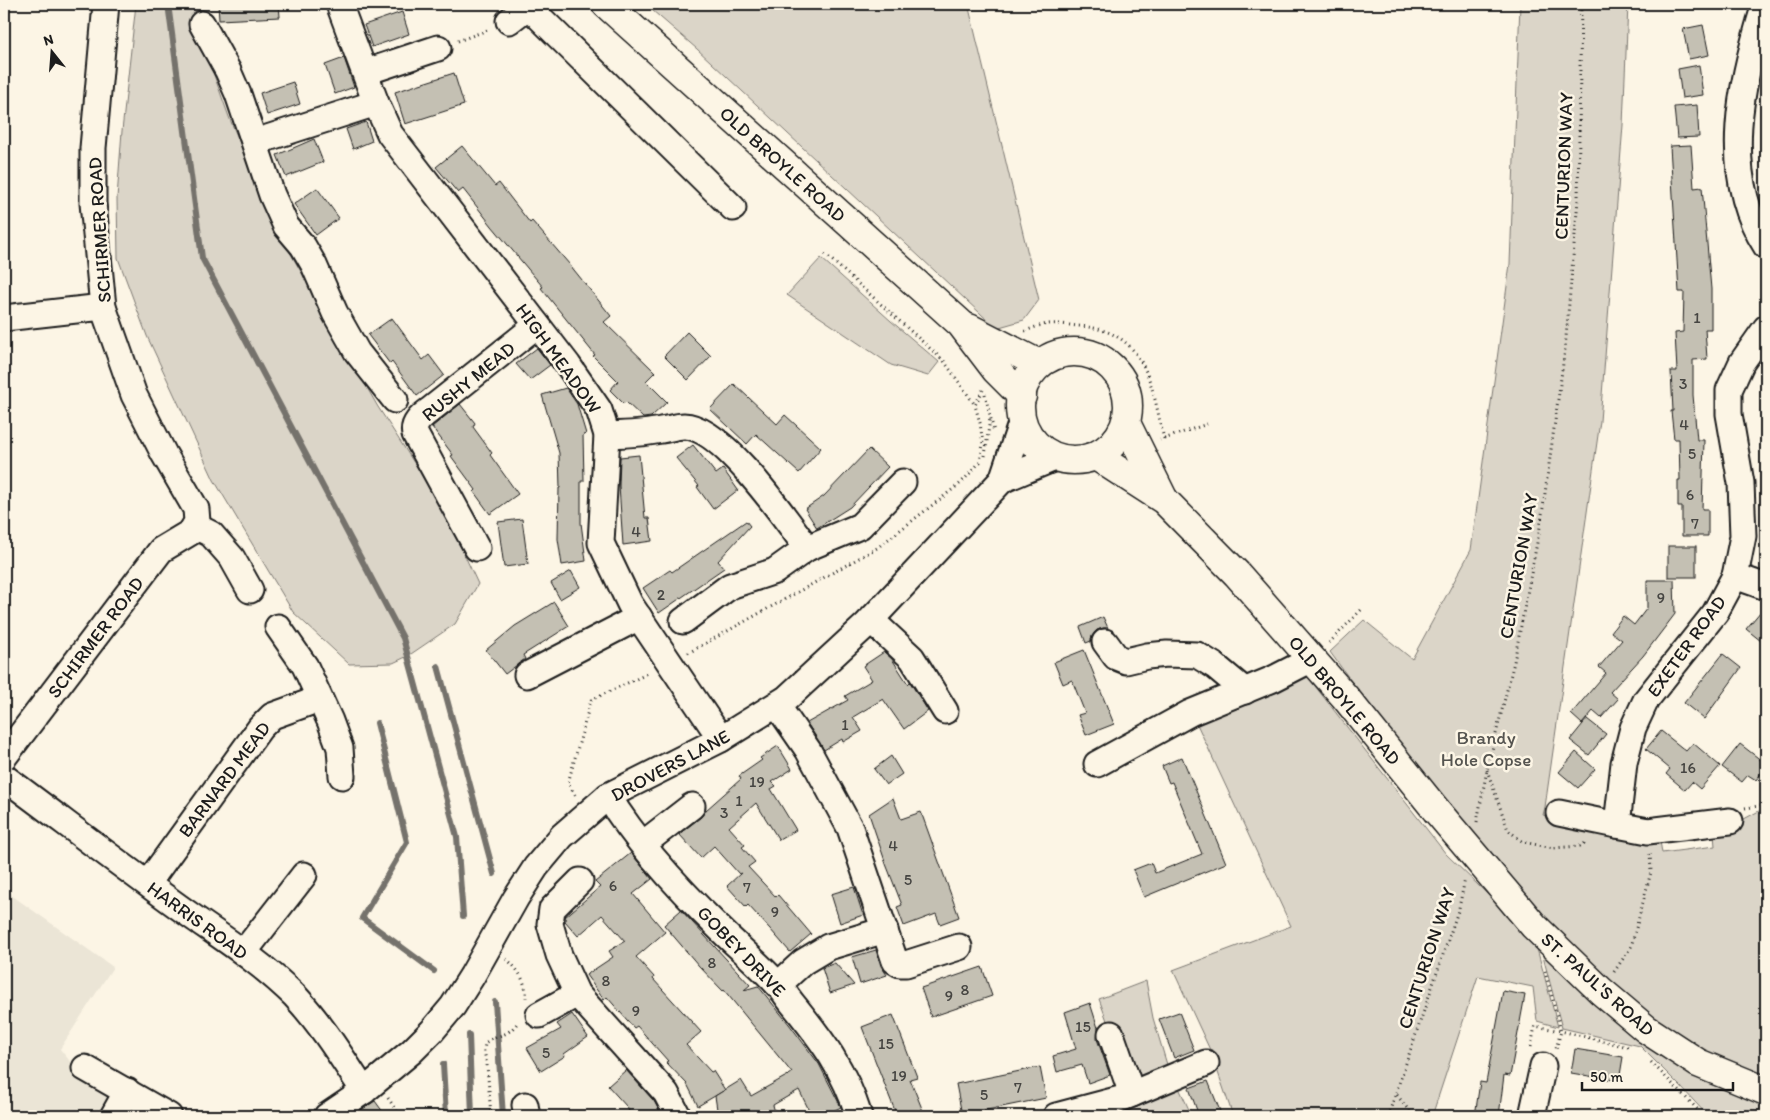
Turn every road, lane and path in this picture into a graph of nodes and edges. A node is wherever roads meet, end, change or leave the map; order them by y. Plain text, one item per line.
1 (106, 4) edge
2 (339, 4) edge
3 (606, 4) edge
4 (1581, 4) edge
5 (530, 5) edge
6 (1763, 19) edge
7 (509, 21) joint
8 (202, 24) dead end
9 (438, 48) joint
10 (366, 72) junction
11 (376, 103) junction
12 (255, 142) junction
13 (733, 208) dead end
14 (1766, 246) edge
15 (825, 254) dead end
16 (103, 307) junction
17 (4, 318) edge
18 (961, 324) junction
19 (537, 325) junction
20 (1766, 328) edge
21 (1018, 334) dead end
22 (1039, 364) junction
23 (984, 389) dead end
24 (395, 400) dead end
25 (975, 405) dead end
26 (1022, 408) junction
27 (1126, 423) junction
28 (1207, 424) dead end
29 (608, 435) junction
30 (1164, 439) junction
31 (998, 440) dead end
32 (1156, 442) dead end
33 (1096, 456) junction
34 (1057, 457) junction
35 (1002, 480) junction
36 (903, 482) dead end
37 (1164, 500) junction
38 (195, 526) junction
39 (477, 548) dead end
40 (807, 548) junction
41 (1735, 576) junction
42 (1766, 587) edge
43 (250, 590) dead end
44 (1363, 608) dead end
45 (639, 617) junction
46 (872, 620) junction
47 (683, 621) dead end
48 (278, 627) dead end
49 (1105, 642) dead end
50 (1312, 659) junction
51 (670, 663) junction
52 (527, 675) dead end
53 (1245, 691) junction
54 (319, 699) junction
55 (777, 704) junction
56 (945, 711) dead end
57 (721, 739) junction
58 (4, 757) edge
59 (1097, 764) dead end
60 (1487, 770) junction
61 (342, 776) dead end
62 (4, 777) edge
63 (608, 796) junction
64 (576, 797) dead end
65 (692, 806) dead end
66 (1559, 813) dead end
67 (1730, 821) dead end
68 (1611, 824) junction
69 (1476, 825) dead end
70 (1648, 831) junction
71 (643, 844) junction
72 (1466, 871) dead end
73 (304, 875) dead end
74 (580, 881) dead end
75 (148, 883) junction
76 (1518, 907) joint
77 (885, 930) junction
78 (958, 947) dead end
79 (489, 948) junction
80 (244, 952) junction
81 (1544, 964) dead end
82 (778, 985) junction
83 (1601, 991) junction
84 (577, 994) junction
85 (528, 1012) junction
86 (1111, 1034) dead end
87 (1638, 1049) dead end
88 (1645, 1056) dead end
89 (1206, 1063) dead end
90 (85, 1068) dead end
91 (1547, 1075) dead end
92 (127, 1091) junction
93 (364, 1091) junction
94 (1766, 1091) edge
95 (1396, 1094) junction
96 (1125, 1103) edge
97 (113, 1116) edge
98 (169, 1116) edge
99 (327, 1116) edge
100 (490, 1116) edge
101 (678, 1116) edge
102 (859, 1116) edge
103 (1056, 1116) edge
104 (1388, 1116) edge
105 (1413, 1116) edge
106 (1532, 1116) edge
107 (1704, 1116) edge

1 - 16 street, SCHIRMER ROAD
2 - 10 street, HIGH MEADOW
3 - 18 main road, OLD BROYLE ROAD
4 - 60 path, CENTURION WAY
5 - 7 street
5 - 13 street
6 - 14 street
7 - 9 path
8 - 12 street
9 - 10 street
10 - 11 street, HIGH MEADOW
11 - 12 street
11 - 19 street, HIGH MEADOW
12 - 24 street
15 - 25 path
16 - 17 street
16 - 38 street, SCHIRMER ROAD
18 - 22 main road, OLD BROYLE ROAD
18 - 26 main road, OLD BROYLE ROAD
19 - 29 street, HIGH MEADOW
19 - 39 street, RUSHY MEAD
20 - 41 street, EXETER ROAD
21 - 30 path
22 - 26 main road
22 - 27 main road
23 - 31 path
26 - 34 main road
26 - 35 street, DROVERS LANE
27 - 33 main road
27 - 37 main road, OLD BROYLE ROAD
28 - 30 path
29 - 40 street
29 - 45 street, HIGH MEADOW
30 - 32 path
33 - 34 main road
33 - 37 main road, OLD BROYLE ROAD
34 - 35 street, DROVERS LANE
35 - 46 street, DROVERS LANE
36 - 40 street
37 - 50 main road, OLD BROYLE ROAD
38 - 43 street
38 - 58 street, SCHIRMER ROAD
40 - 47 street
41 - 42 street
41 - 68 street, EXETER ROAD
44 - 50 path
45 - 51 street, HIGH MEADOW
45 - 52 street
46 - 55 street, DROVERS LANE
46 - 56 street
48 - 54 street
49 - 53 street
50 - 53 street
50 - 76 main road, OLD BROYLE ROAD, bridge
51 - 57 street, HIGH MEADOW
51 - 64 path
53 - 59 street
54 - 61 street
54 - 75 street, BARNARD MEAD
55 - 57 street, DROVERS LANE
55 - 77 street
57 - 63 street, DROVERS LANE
60 - 68 path
60 - 69 path, CENTURION WAY
62 - 75 street, HARRIS ROAD
63 - 71 street, GOBEY DRIVE
63 - 79 street, DROVERS LANE
65 - 71 street
66 - 68 street
67 - 70 street
68 - 70 street
70 - 83 path
71 - 82 street, GOBEY DRIVE
72 - 95 path, CENTURION WAY
73 - 80 street
74 - 84 street
75 - 80 street, HARRIS ROAD
76 - 83 main road, ST. PAUL'S ROAD
77 - 78 street
77 - 82 street
79 - 85 path
79 - 93 street, DROVERS LANE
80 - 93 street, HARRIS ROAD
81 - 87 path
82 - 102 street, GOBEY DRIVE
83 - 94 main road, ST. PAUL'S ROAD
84 - 85 street
84 - 101 street
85 - 100 path
86 - 96 street
88 - 107 path
89 - 96 street
90 - 92 street
91 - 106 street
92 - 97 street
92 - 98 street
93 - 99 street, DROVERS LANE
95 - 104 path, CENTURION WAY
95 - 105 path
96 - 103 street

